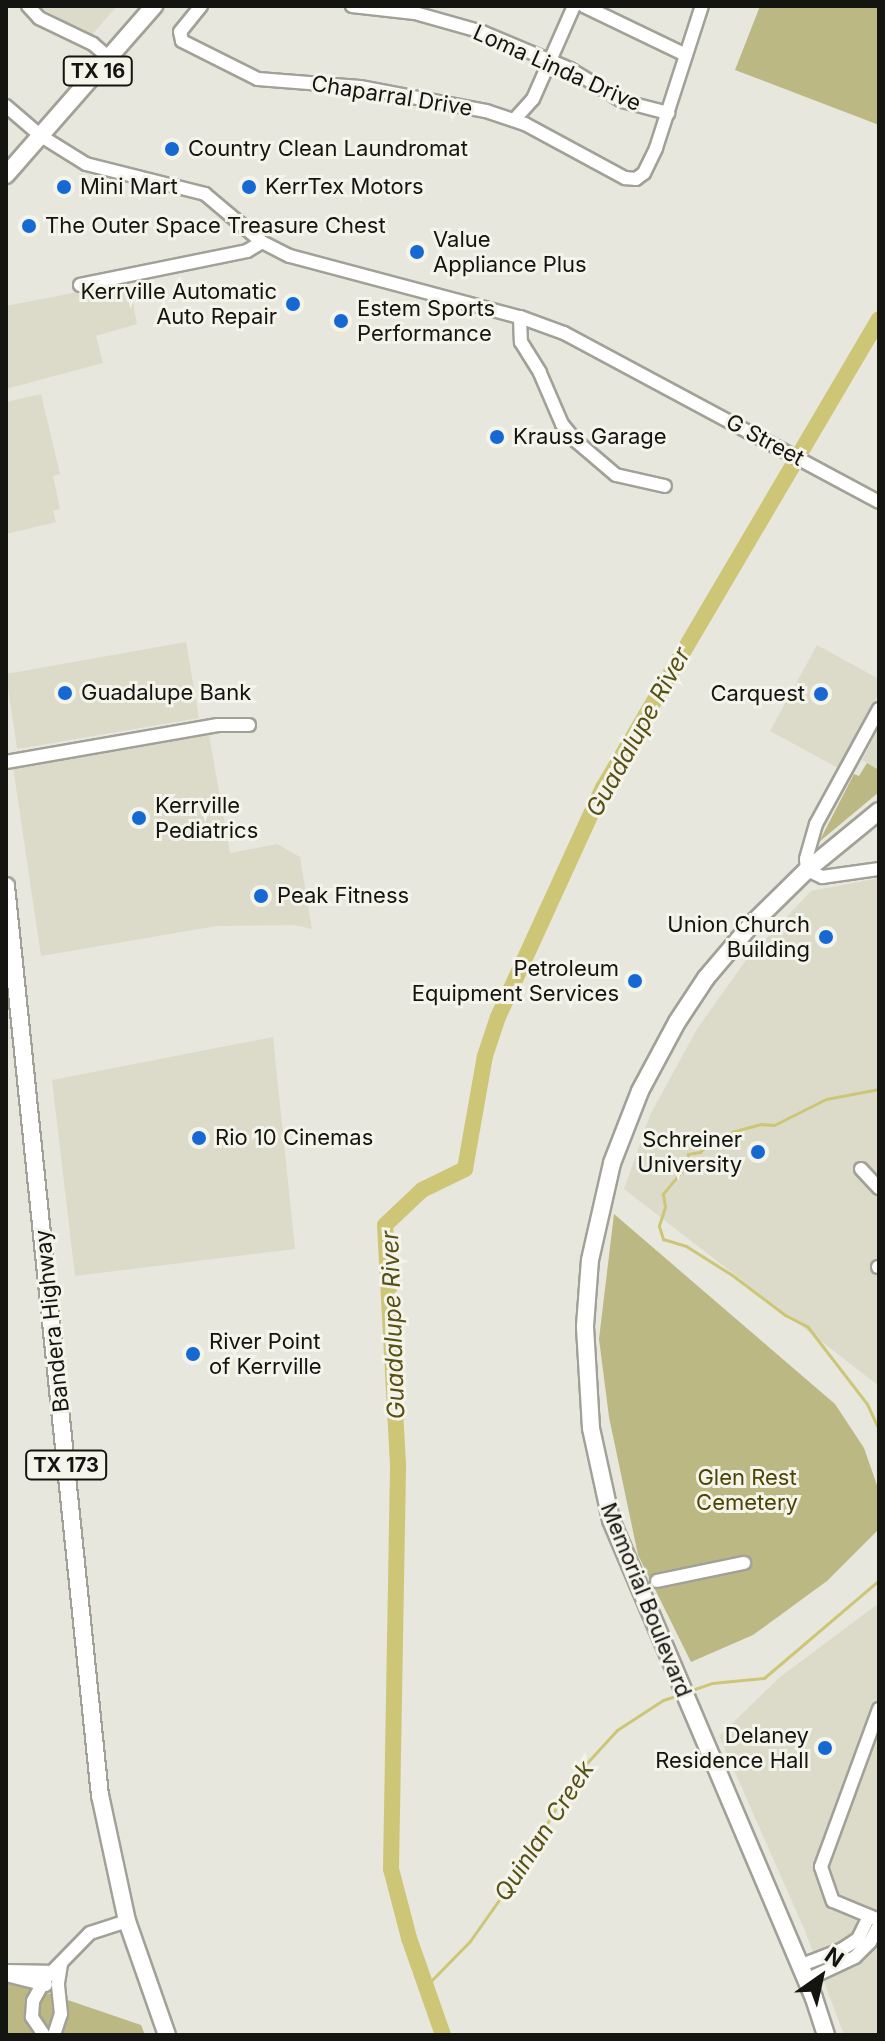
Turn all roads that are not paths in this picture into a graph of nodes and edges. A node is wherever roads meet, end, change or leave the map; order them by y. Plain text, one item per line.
1 (28, 6) edge
2 (154, 6) edge
3 (201, 6) edge
4 (352, 6) edge
5 (574, 6) edge
6 (584, 6) edge
7 (702, 6) edge
8 (606, 10) edge
9 (686, 55) junction
10 (109, 58) junction
11 (550, 60) junction
12 (6, 106) edge
13 (668, 113) junction
14 (514, 120) junction
15 (41, 136) junction
16 (6, 175) edge
17 (262, 242) junction
18 (80, 285) dead end
19 (520, 317) junction
20 (665, 486) dead end
21 (879, 502) edge
22 (879, 709) edge
23 (249, 725) dead end
24 (6, 762) edge
25 (879, 811) edge
26 (879, 869) edge
27 (807, 870) junction
28 (6, 886) edge
29 (861, 1169) dead end
30 (879, 1188) edge
31 (744, 1563) dead end
32 (657, 1581) dead end
33 (879, 1709) edge
34 (876, 1920) edge
35 (127, 1921) junction
36 (6, 1973) edge
37 (58, 1973) junction
38 (802, 1973) junction
39 (41, 1985) junction
40 (44, 2035) edge
41 (54, 2035) edge
42 (167, 2035) edge
43 (826, 2035) edge

1 - 10 street
2 - 10 main road, TX 16
3 - 14 street, Chaparral Drive
4 - 11 street, Loma Linda Drive
5 - 11 street
6 - 8 street
7 - 9 street
8 - 9 street
9 - 13 street
10 - 15 main road, TX 16
11 - 13 street, Loma Linda Drive
11 - 14 street
12 - 15 street, G Street
13 - 14 street, Chaparral Drive
15 - 16 main road, TX 16
15 - 17 street, G Street
17 - 18 street
17 - 19 street, G Street
19 - 20 street
19 - 21 street, G Street
22 - 27 street
23 - 24 street
25 - 27 main road, Memorial Boulevard
26 - 27 street
27 - 38 main road, Memorial Boulevard
28 - 35 main road, Bandera Highway / TX 173
29 - 30 street
31 - 32 street
33 - 34 street
34 - 38 street
35 - 37 street
35 - 42 main road, Bandera Highway / TX 173
36 - 37 street
36 - 39 street
37 - 39 street
37 - 41 street
38 - 43 main road, Memorial Boulevard
39 - 40 street

